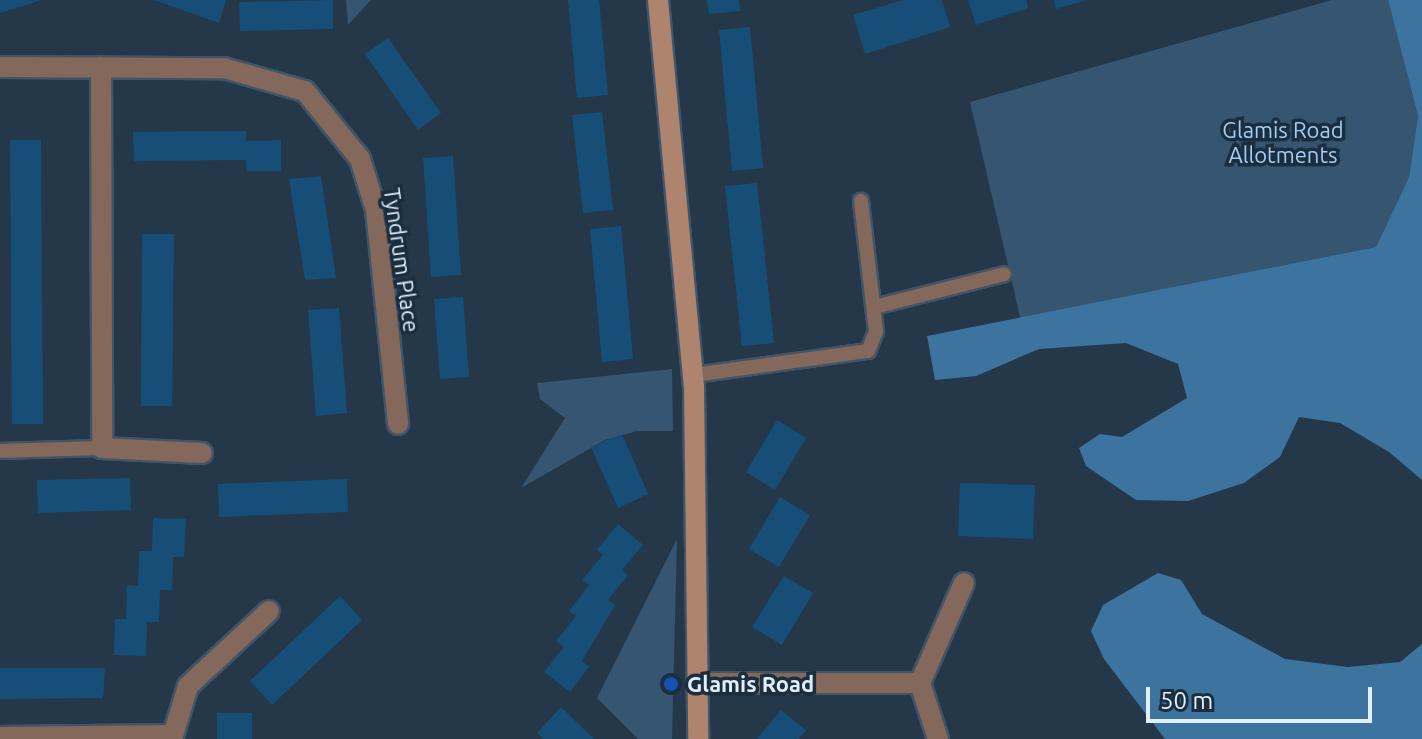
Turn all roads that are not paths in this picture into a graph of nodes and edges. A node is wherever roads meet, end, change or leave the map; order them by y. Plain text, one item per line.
1 (658, 0) edge
2 (0, 67) edge
3 (101, 67) junction
4 (861, 201) dead end
5 (1004, 274) dead end
6 (874, 307) junction
7 (694, 375) junction
8 (398, 424) dead end
9 (102, 448) junction
10 (0, 451) edge
11 (202, 453) dead end
12 (964, 583) dead end
13 (269, 611) dead end
14 (700, 683) junction
15 (920, 683) junction
16 (0, 737) edge
17 (172, 737) edge
18 (698, 739) edge
19 (938, 739) edge

1 - 7 street
2 - 3 street, Tyndrum Place
3 - 8 street, Tyndrum Place
3 - 9 street
4 - 6 lane
5 - 6 lane
6 - 7 lane
7 - 14 street
9 - 10 lane
9 - 11 street
12 - 15 street
13 - 17 street
14 - 15 street
14 - 18 street
15 - 19 street
16 - 17 street

